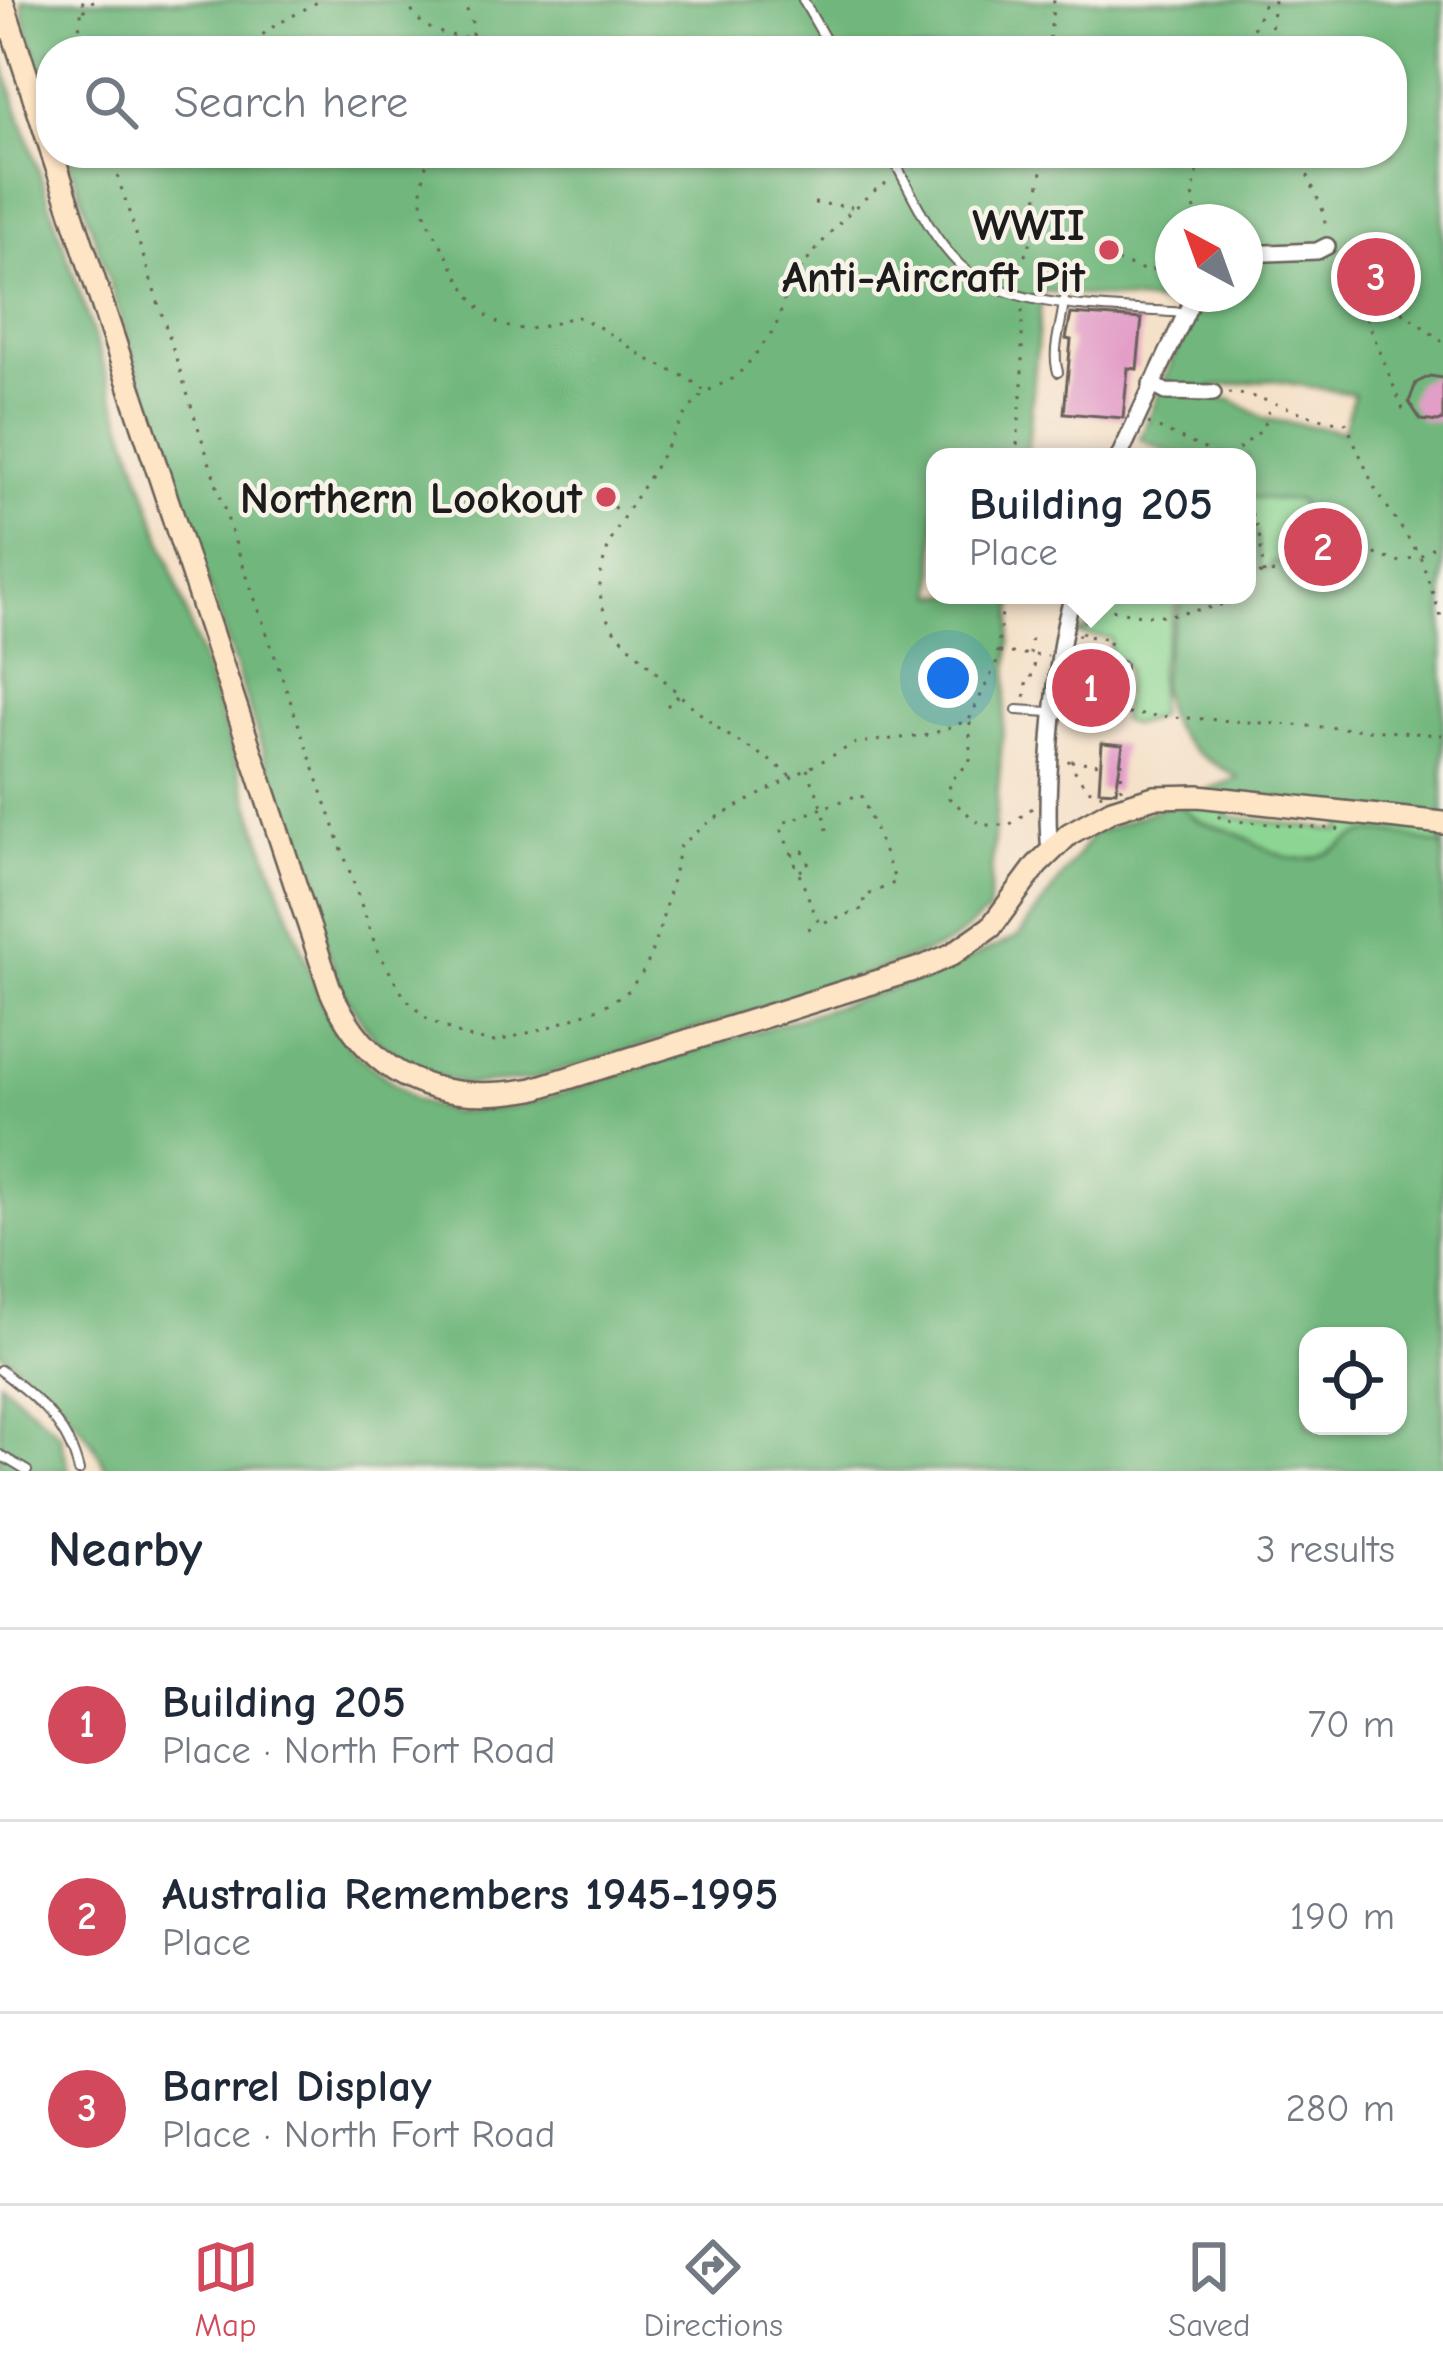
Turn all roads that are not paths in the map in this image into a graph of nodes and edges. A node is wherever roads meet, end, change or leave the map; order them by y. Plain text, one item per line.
1 (2, 0) edge
2 (803, 0) edge
3 (823, 36) edge
4 (36, 103) edge
5 (58, 168) edge
6 (898, 168) edge
7 (1327, 246) road end
8 (1263, 253) edge
9 (1347, 265) road end
10 (1381, 296) road end
11 (1064, 302) junction
12 (1184, 314) joint
13 (1058, 372) dead end
14 (1151, 384) junction
15 (1213, 393) road end
16 (1123, 448) edge
17 (1073, 604) edge
18 (1061, 658) junction
19 (1021, 710) road end
20 (1056, 714) junction
21 (1443, 823) edge
22 (1050, 849) junction
23 (0, 1370) edge
24 (0, 1455) edge
25 (27, 1471) edge
26 (79, 1471) edge

1 - 4 street
2 - 3 lane
5 - 22 street
6 - 11 lane
7 - 8 street
9 - 10 lane
11 - 12 lane
11 - 13 lane
12 - 14 street
14 - 15 street
14 - 16 street
17 - 18 street
18 - 20 street
18 - 20 lane
19 - 20 lane
20 - 22 street
21 - 22 street
23 - 26 lane
24 - 25 lane

